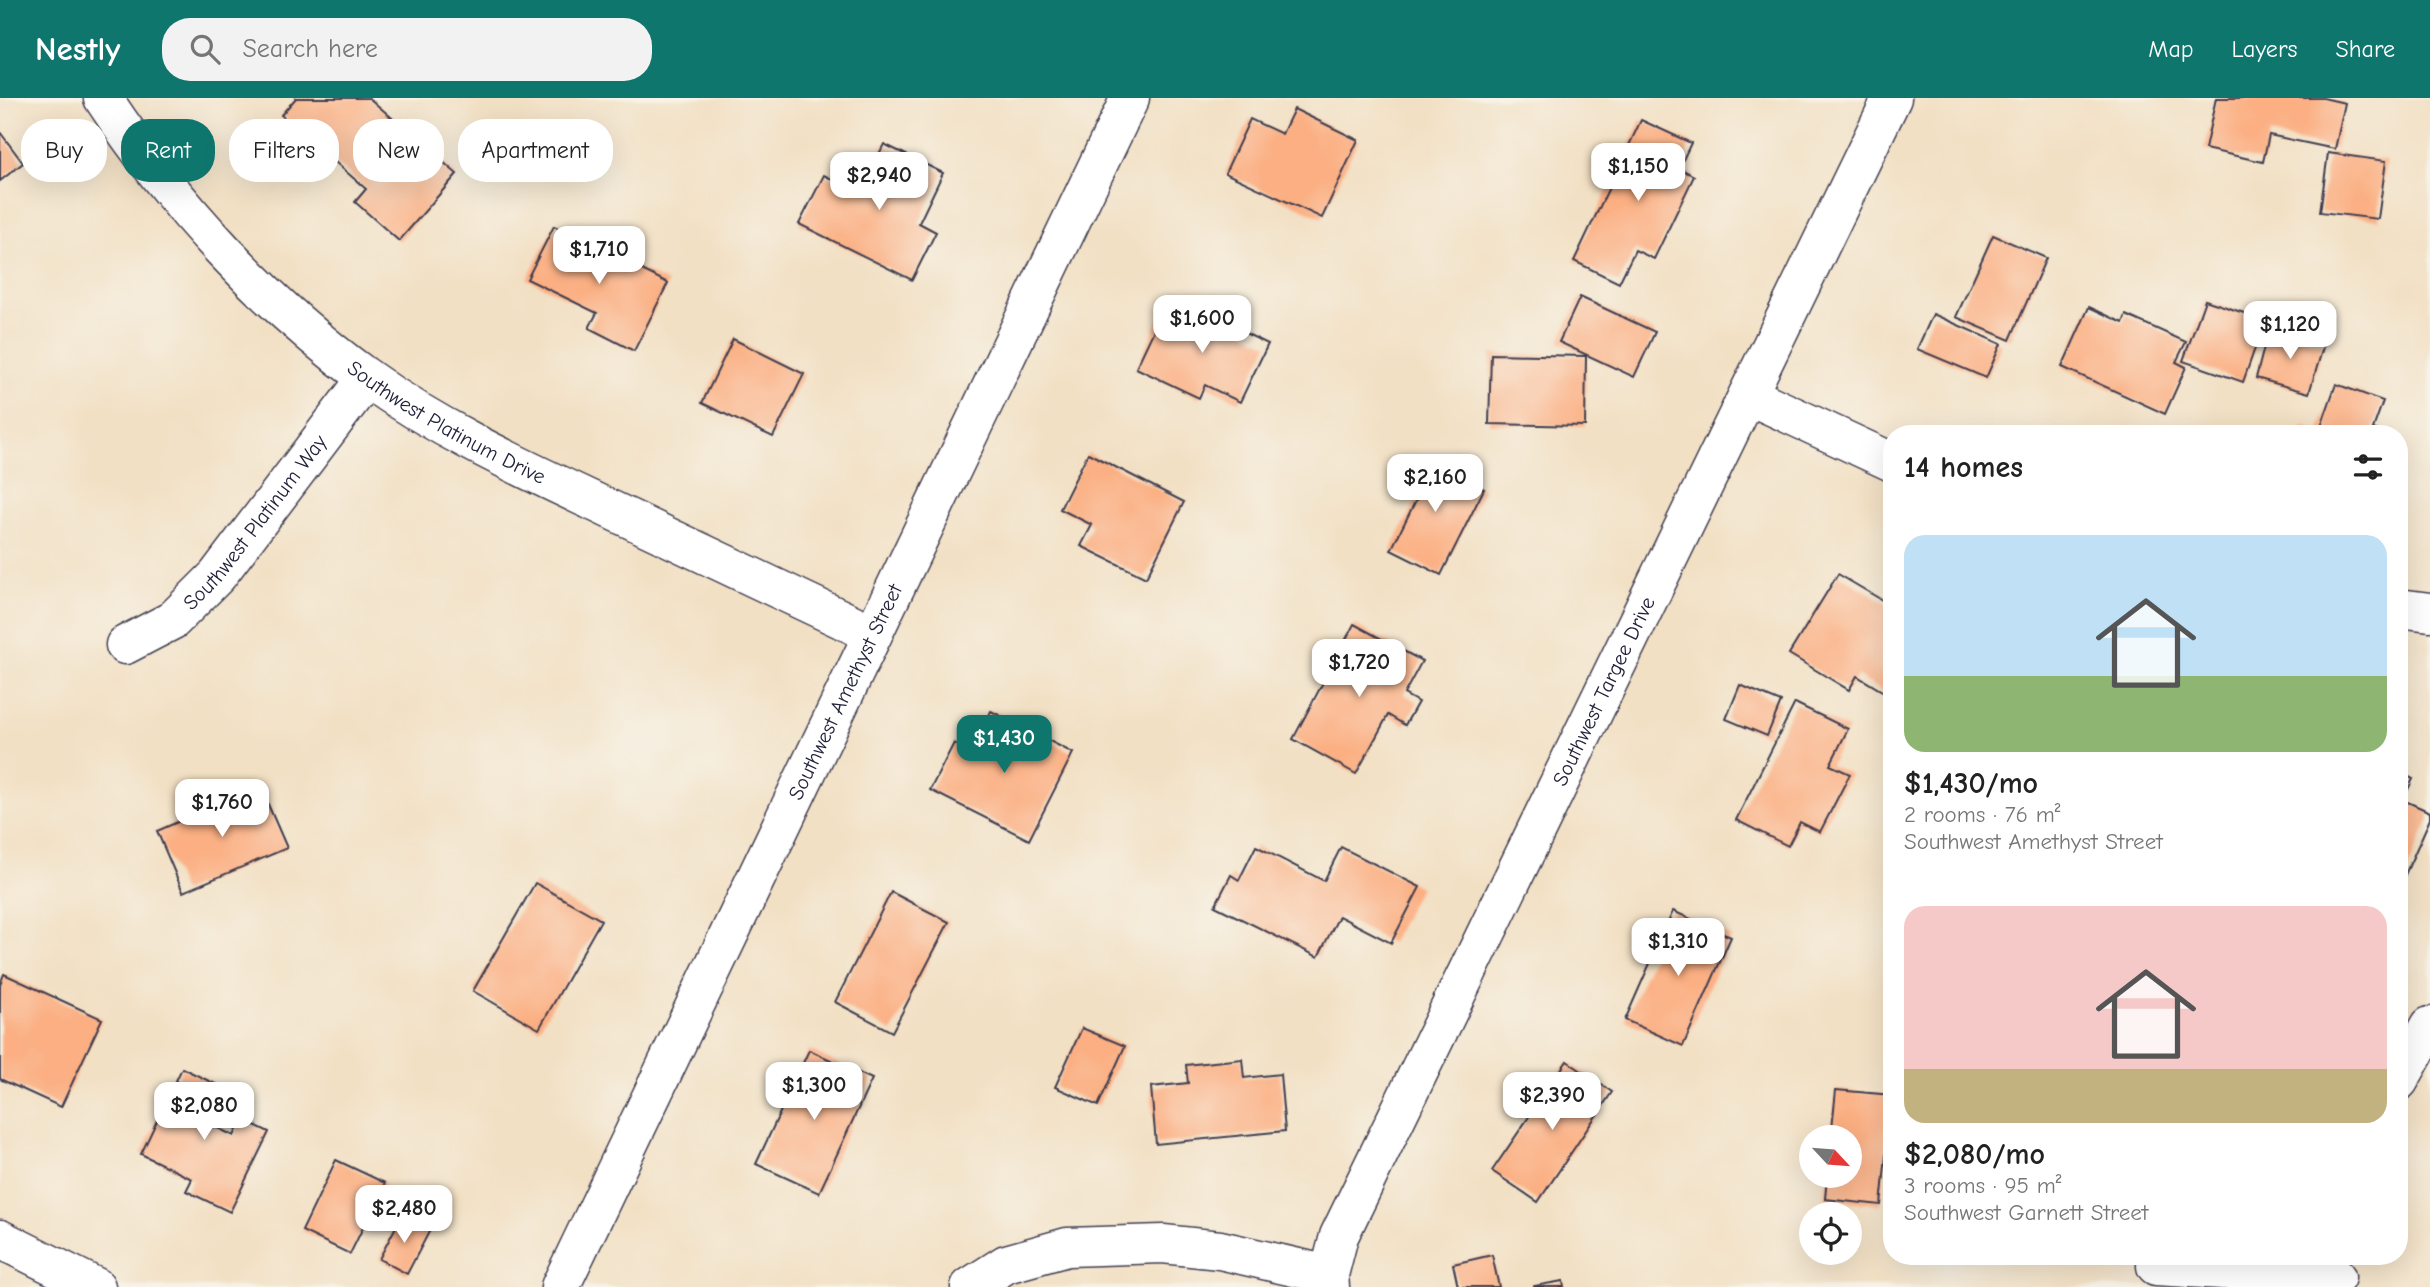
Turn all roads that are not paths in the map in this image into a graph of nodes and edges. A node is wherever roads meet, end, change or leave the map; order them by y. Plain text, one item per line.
1 (103, 98) edge
2 (1130, 98) edge
3 (1892, 98) edge
4 (367, 378) junction
5 (1748, 395) junction
6 (1883, 458) edge
7 (2408, 609) edge
8 (2430, 612) edge
9 (873, 634) junction
10 (125, 645) dead end
11 (2430, 1026) edge
12 (2408, 1065) edge
13 (0, 1239) edge
14 (2156, 1266) dead end
15 (2338, 1273) edge
16 (1329, 1281) edge
17 (96, 1287) edge
18 (560, 1287) edge
19 (970, 1287) edge

1 - 4 street, Southwest Platinum Drive
2 - 9 street, Southwest Amethyst Street
3 - 5 street, Southwest Targee Drive
4 - 9 street, Southwest Platinum Drive
4 - 10 street, Southwest Platinum Way
5 - 6 street
5 - 16 street, Southwest Targee Drive
7 - 8 street
9 - 18 street, Southwest Amethyst Street
11 - 12 street
13 - 17 street
14 - 15 street
16 - 19 street

